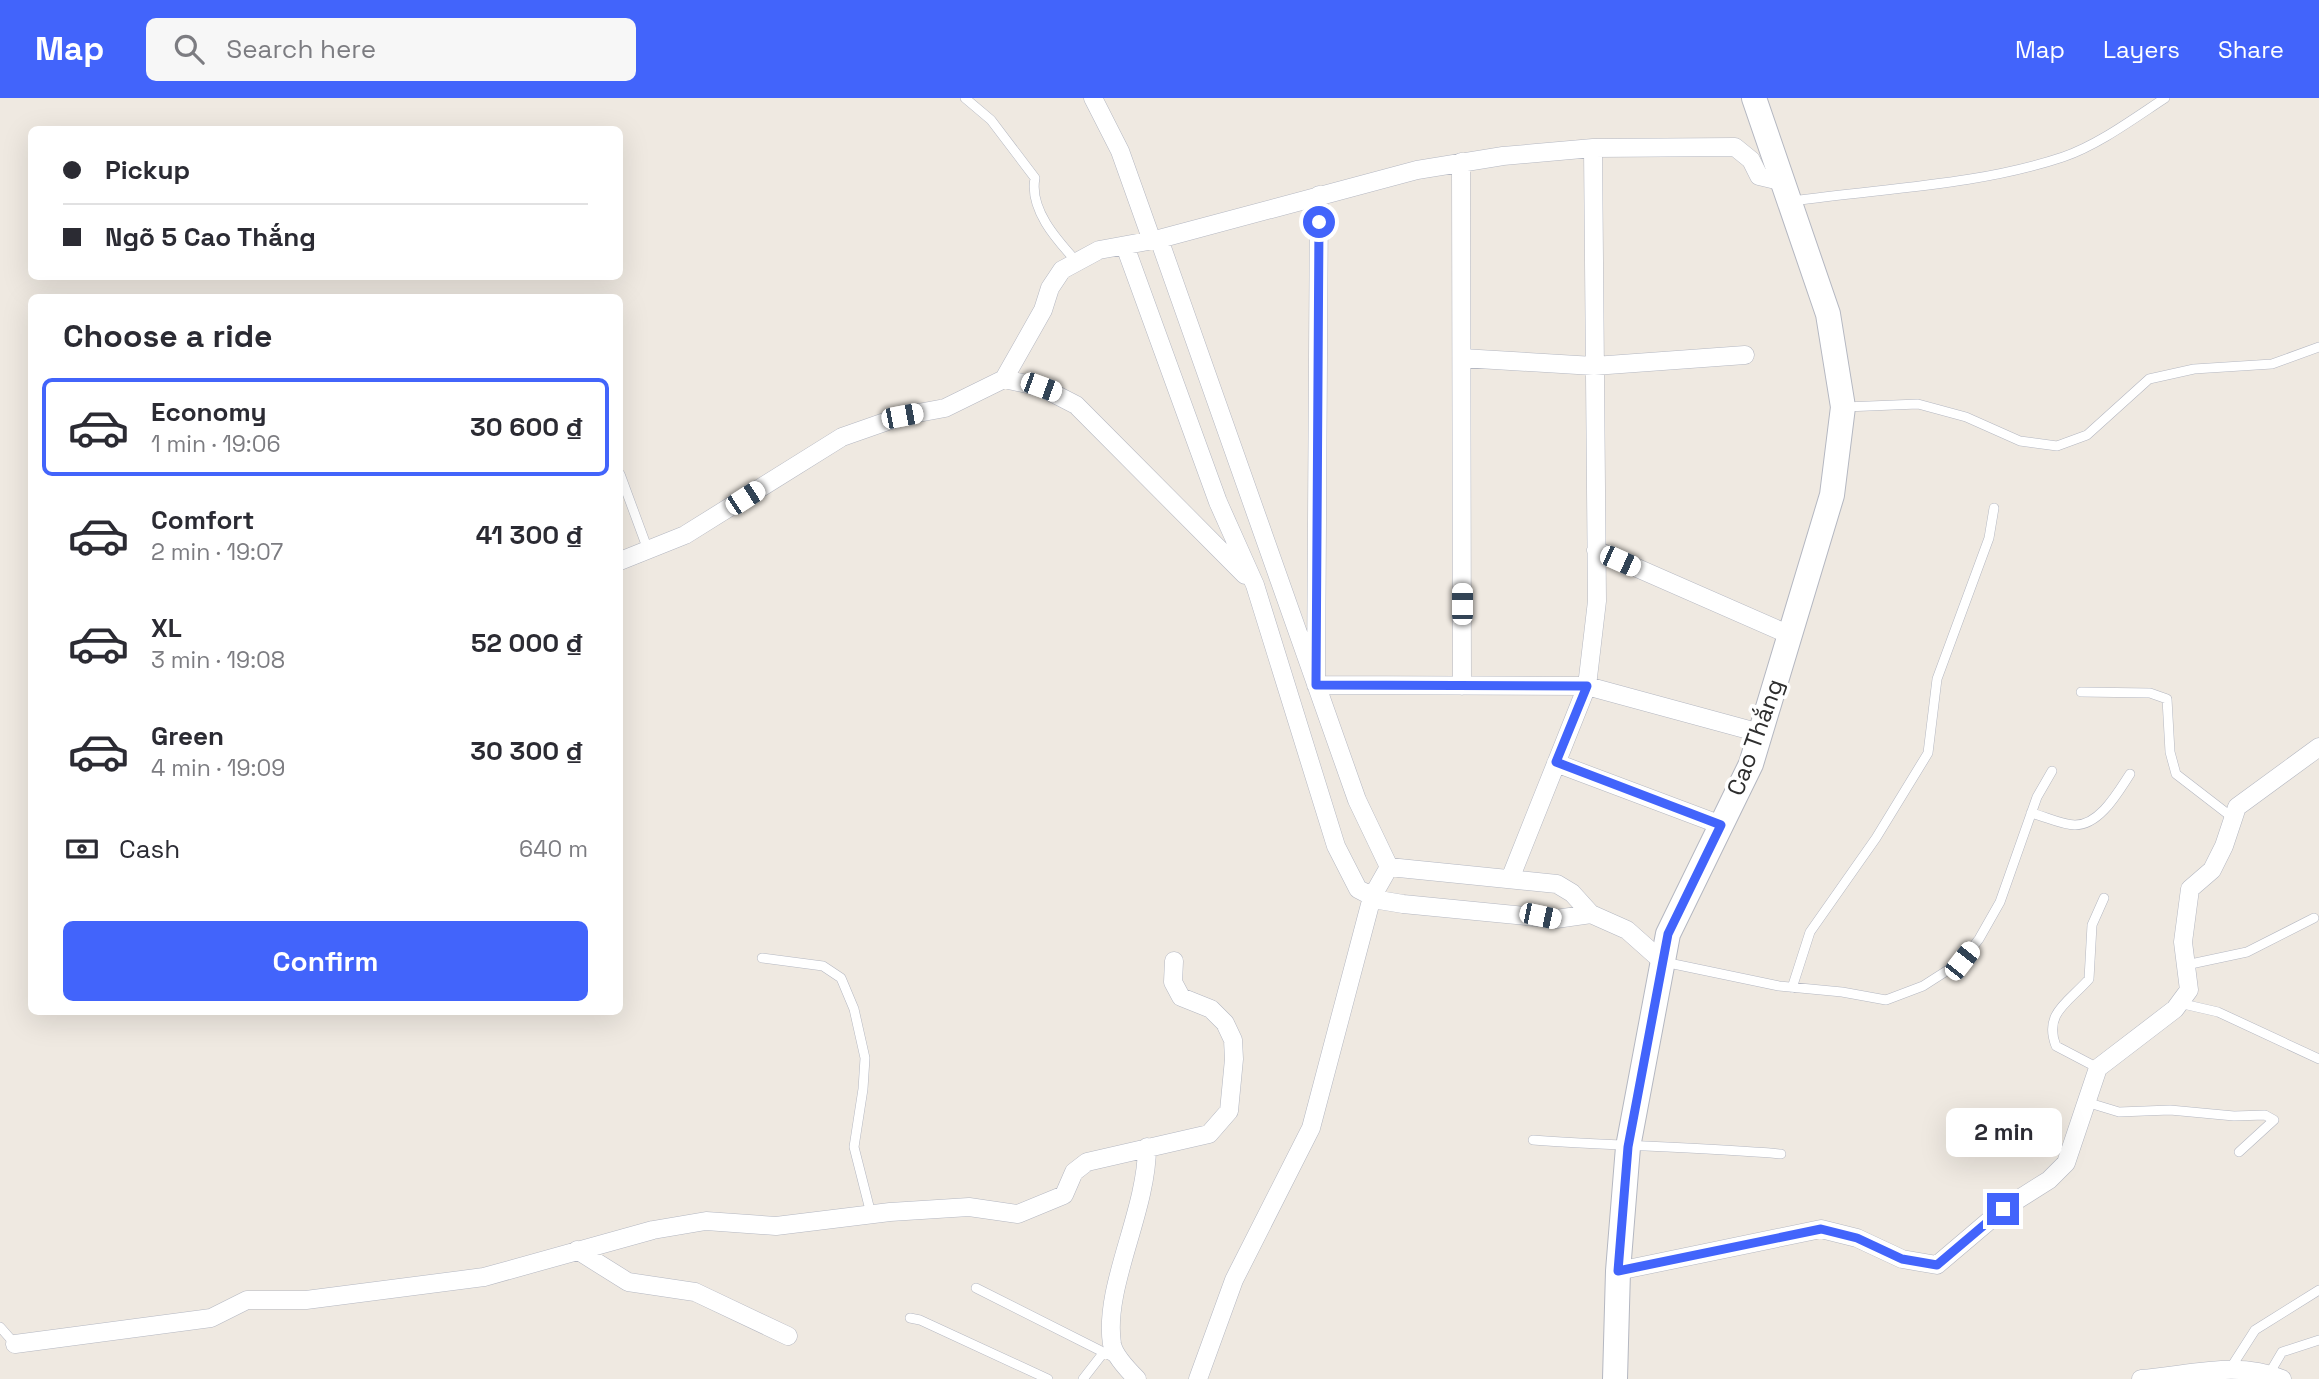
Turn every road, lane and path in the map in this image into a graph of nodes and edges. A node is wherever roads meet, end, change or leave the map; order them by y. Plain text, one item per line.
1 (965, 98) edge
2 (1093, 98) edge
3 (1754, 98) edge
4 (2165, 98) edge
5 (1592, 148) junction
6 (1461, 162) junction
7 (1784, 191) junction
8 (1319, 195) junction
9 (1155, 239) junction
10 (1125, 246) junction
11 (1076, 261) junction
12 (2319, 347) edge
13 (1745, 355) dead end
14 (1462, 358) junction
15 (1594, 366) junction
16 (1004, 379) junction
17 (1843, 407) junction
18 (623, 482) edge
19 (1994, 508) dead end
20 (648, 550) junction
21 (1596, 550) junction
22 (623, 560) edge
23 (1255, 585) junction
24 (1790, 635) junction
25 (1316, 685) junction
26 (1462, 686) junction
27 (1587, 686) junction
28 (2081, 692) dead end
29 (1760, 733) junction
30 (2319, 747) edge
31 (1556, 762) junction
32 (2052, 771) dead end
33 (2130, 774) dead end
34 (2031, 813) junction
35 (2233, 818) junction
36 (1721, 825) junction
37 (1389, 867) junction
38 (1510, 878) junction
39 (1372, 897) junction
40 (2104, 898) dead end
41 (1591, 914) junction
42 (2314, 918) dead end
43 (762, 958) dead end
44 (1174, 961) dead end
45 (1663, 962) junction
46 (2186, 965) junction
47 (1792, 988) junction
48 (2179, 1003) junction
49 (2319, 1059) edge
50 (2098, 1068) junction
51 (2084, 1101) junction
52 (1533, 1140) dead end
53 (1147, 1147) junction
54 (1628, 1147) junction
55 (2239, 1152) dead end
56 (1781, 1154) dead end
57 (871, 1214) junction
58 (577, 1250) junction
59 (1618, 1271) junction
60 (976, 1288) dead end
61 (2319, 1290) edge
62 (910, 1318) dead end
63 (0, 1327) edge
64 (788, 1336) dead end
65 (2319, 1340) edge
66 (15, 1344) joint
67 (1104, 1352) junction
68 (1123, 1362) junction
69 (2230, 1369) junction
70 (2275, 1376) edge
71 (1048, 1379) edge
72 (1083, 1379) edge
73 (1137, 1379) edge
74 (1198, 1379) edge
75 (1615, 1379) edge
76 (2141, 1379) edge

1 - 11 lane
2 - 9 street
3 - 7 main road, Cao Thắng
4 - 7 lane
5 - 6 street
5 - 7 street
5 - 15 street
6 - 8 street
6 - 14 street
7 - 17 main road, Cao Thắng
8 - 9 street
8 - 25 street
9 - 10 street
9 - 25 street
10 - 11 street
10 - 23 street
11 - 16 street
12 - 17 lane
13 - 15 street
14 - 15 street
14 - 26 street
15 - 21 street
16 - 20 street
16 - 23 street
17 - 24 main road, Cao Thắng
18 - 20 lane
19 - 47 lane
20 - 22 street
21 - 24 street
21 - 27 street
23 - 39 street
24 - 29 main road, Cao Thắng
25 - 26 street
25 - 37 street
26 - 27 street
27 - 29 street
27 - 31 street
28 - 35 lane
29 - 36 main road, Cao Thắng
30 - 35 street
31 - 36 street
31 - 38 street
32 - 34 lane
33 - 34 lane
34 - 47 lane
35 - 46 street
36 - 45 main road, Cao Thắng
37 - 38 street
37 - 39 street
38 - 41 street
39 - 41 street
39 - 74 street
40 - 50 lane
41 - 45 street
42 - 46 lane
43 - 57 lane
44 - 53 street
45 - 47 lane
45 - 54 main road, Cao Thắng
46 - 48 street
48 - 49 lane
48 - 50 street
50 - 51 street
51 - 55 lane
51 - 59 street
52 - 54 lane
53 - 57 street
53 - 68 street
54 - 56 lane
54 - 59 main road, Cao Thắng
57 - 58 street
58 - 64 street
58 - 66 street
59 - 75 main road, Cao Thắng
60 - 67 lane
61 - 69 lane
62 - 71 lane
63 - 66 lane
65 - 70 lane
67 - 68 lane
67 - 72 lane
68 - 73 street
69 - 70 street
69 - 76 street

